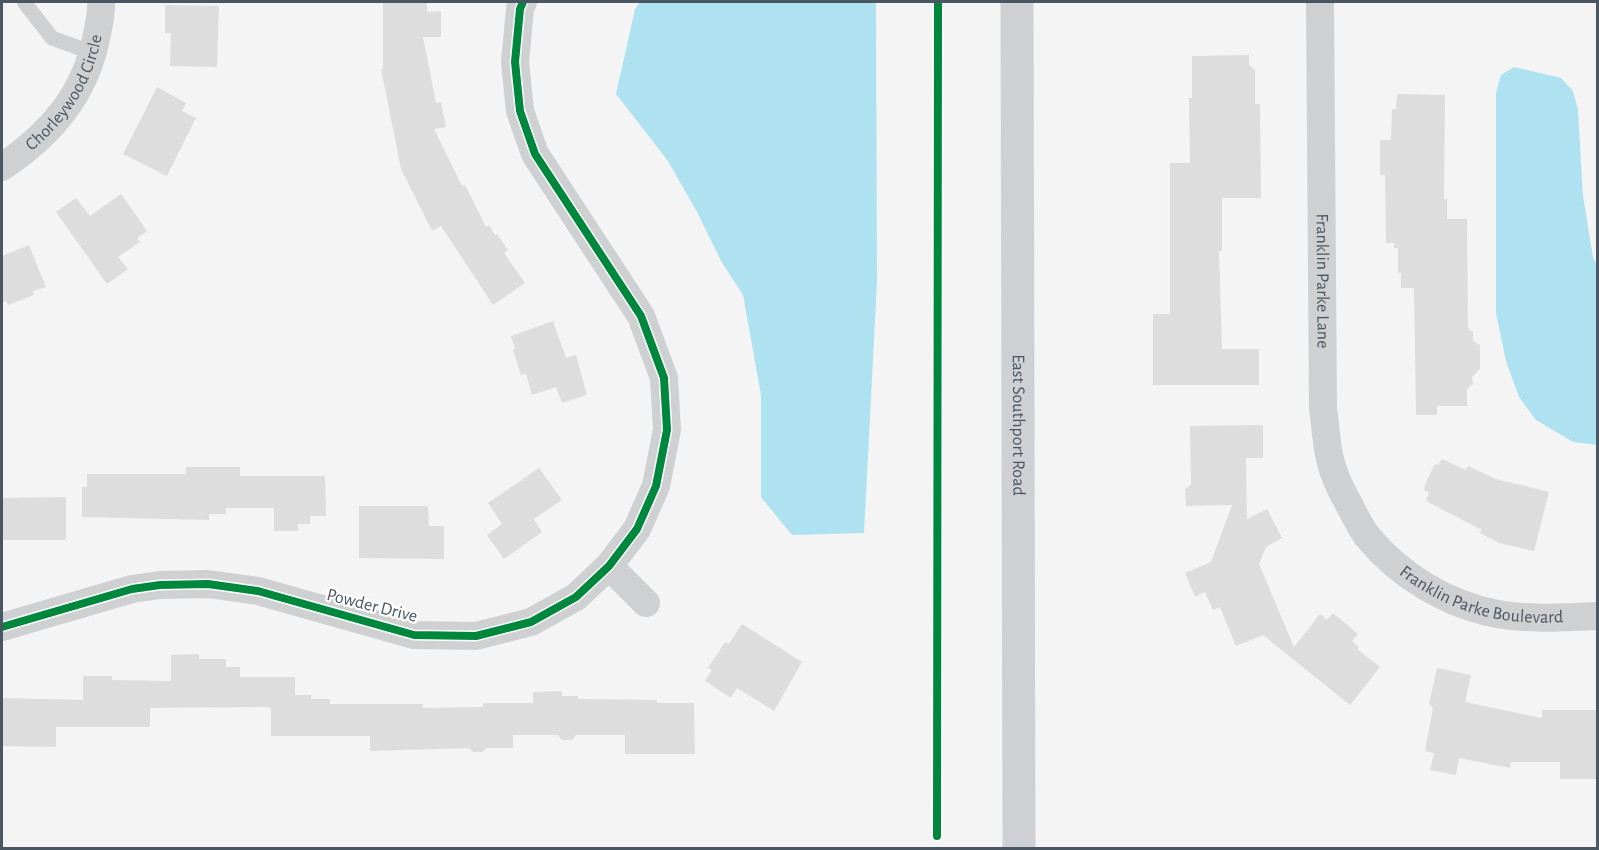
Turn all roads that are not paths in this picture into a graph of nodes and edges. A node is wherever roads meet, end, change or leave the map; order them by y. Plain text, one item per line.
1 (24, 2) edge
2 (101, 2) edge
3 (524, 2) edge
4 (1017, 2) edge
5 (1320, 2) edge
6 (93, 52) junction
7 (2, 168) edge
8 (1376, 547) joint
9 (609, 566) junction
10 (646, 603) dead end
11 (1598, 616) edge
12 (2, 627) edge
13 (1019, 849) edge

1 - 6 lane
2 - 6 street, Chorleywood Circle
3 - 9 street, Powder Drive
4 - 13 main road, East Southport Road
5 - 8 street, Franklin Parke Lane
6 - 7 street, Chorleywood Circle
8 - 11 street, Franklin Parke Boulevard
9 - 10 street
9 - 12 street, Powder Drive

